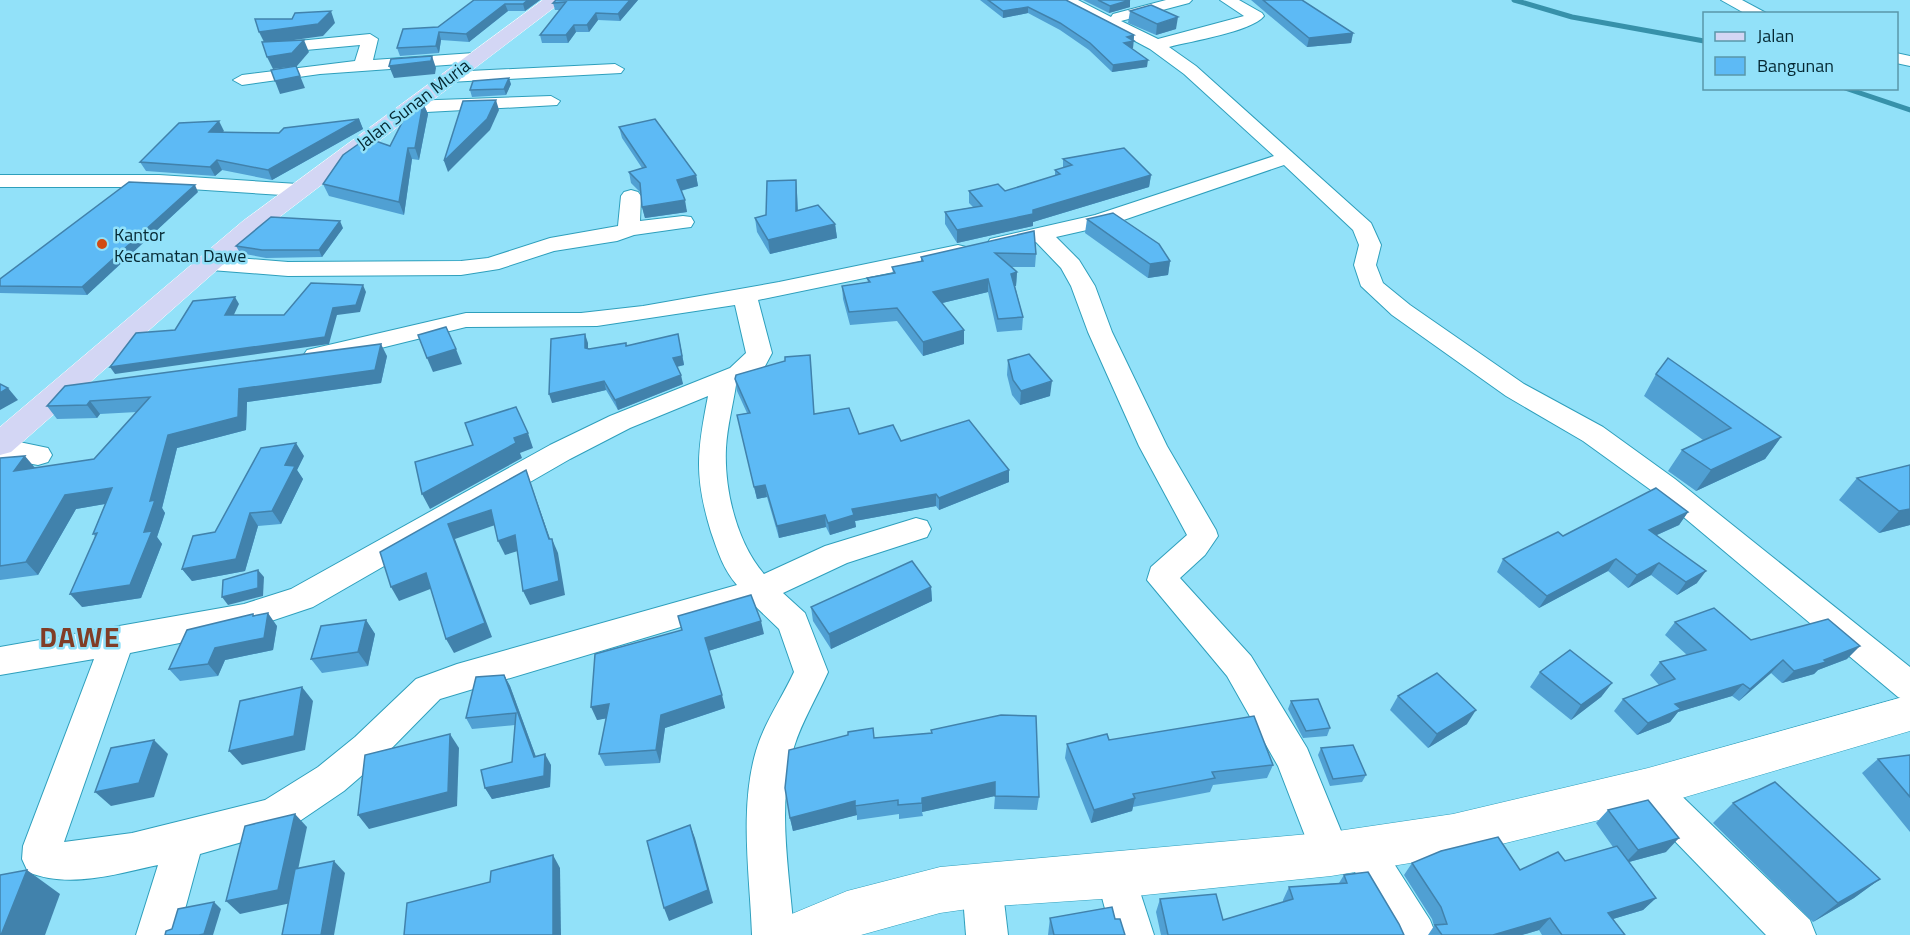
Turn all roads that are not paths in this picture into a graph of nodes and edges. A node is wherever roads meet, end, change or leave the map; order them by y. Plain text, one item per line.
1 (555, 0) edge
2 (1066, 0) edge
3 (1184, 0) edge
4 (1228, 0) edge
5 (1729, 0) edge
6 (1756, 12) edge
7 (1108, 20) junction
8 (1156, 45) junction
9 (273, 48) edge
10 (474, 58) junction
11 (363, 65) junction
12 (615, 69) dead end
13 (449, 77) junction
14 (242, 80) dead end
15 (551, 101) dead end
16 (408, 107) junction
17 (1286, 158) junction
18 (0, 181) edge
19 (298, 190) junction
20 (631, 196) dead end
21 (683, 222) dead end
22 (629, 229) junction
23 (1041, 234) junction
24 (211, 262) junction
25 (746, 295) junction
26 (291, 359) edge
27 (724, 381) junction
28 (107, 384) edge
29 (62, 391) junction
30 (0, 446) edge
31 (38, 455) dead end
32 (916, 529) dead end
33 (760, 591) junction
34 (117, 642) junction
35 (0, 661) edge
36 (1910, 687) edge
37 (1910, 713) edge
38 (1648, 788) junction
39 (185, 840) junction
40 (1347, 852) junction
41 (1116, 875) junction
42 (982, 884) junction
43 (157, 935) edge
44 (774, 935) edge
45 (799, 935) edge
46 (987, 935) edge
47 (1133, 935) edge
48 (1415, 935) edge
49 (1796, 935) edge

1 - 10 main road, Jalan Sunan Muria
2 - 7 street
3 - 7 street
4 - 8 street
5 - 6 street
7 - 8 street
8 - 17 street
9 - 11 street
10 - 11 street
10 - 13 main road, Jalan Sunan Muria
11 - 14 street
12 - 13 street
13 - 16 main road, Jalan Sunan Muria
15 - 16 street
16 - 19 main road, Jalan Sunan Muria
17 - 23 street
17 - 36 street
18 - 19 street
19 - 24 main road, Jalan Sunan Muria
20 - 22 street
21 - 22 street
22 - 24 street
23 - 25 street
23 - 40 street
24 - 29 main road, Jalan Sunan Muria
25 - 26 street
25 - 27 street
27 - 33 street
27 - 34 street
28 - 29 street
29 - 30 main road, Jalan Sunan Muria
30 - 31 street
32 - 33 street
33 - 39 street
33 - 44 street
34 - 35 street
34 - 39 street
37 - 38 street
38 - 40 street
38 - 49 street
39 - 43 street
40 - 41 street
40 - 48 street
41 - 42 street
41 - 47 street
42 - 45 street
42 - 46 street

